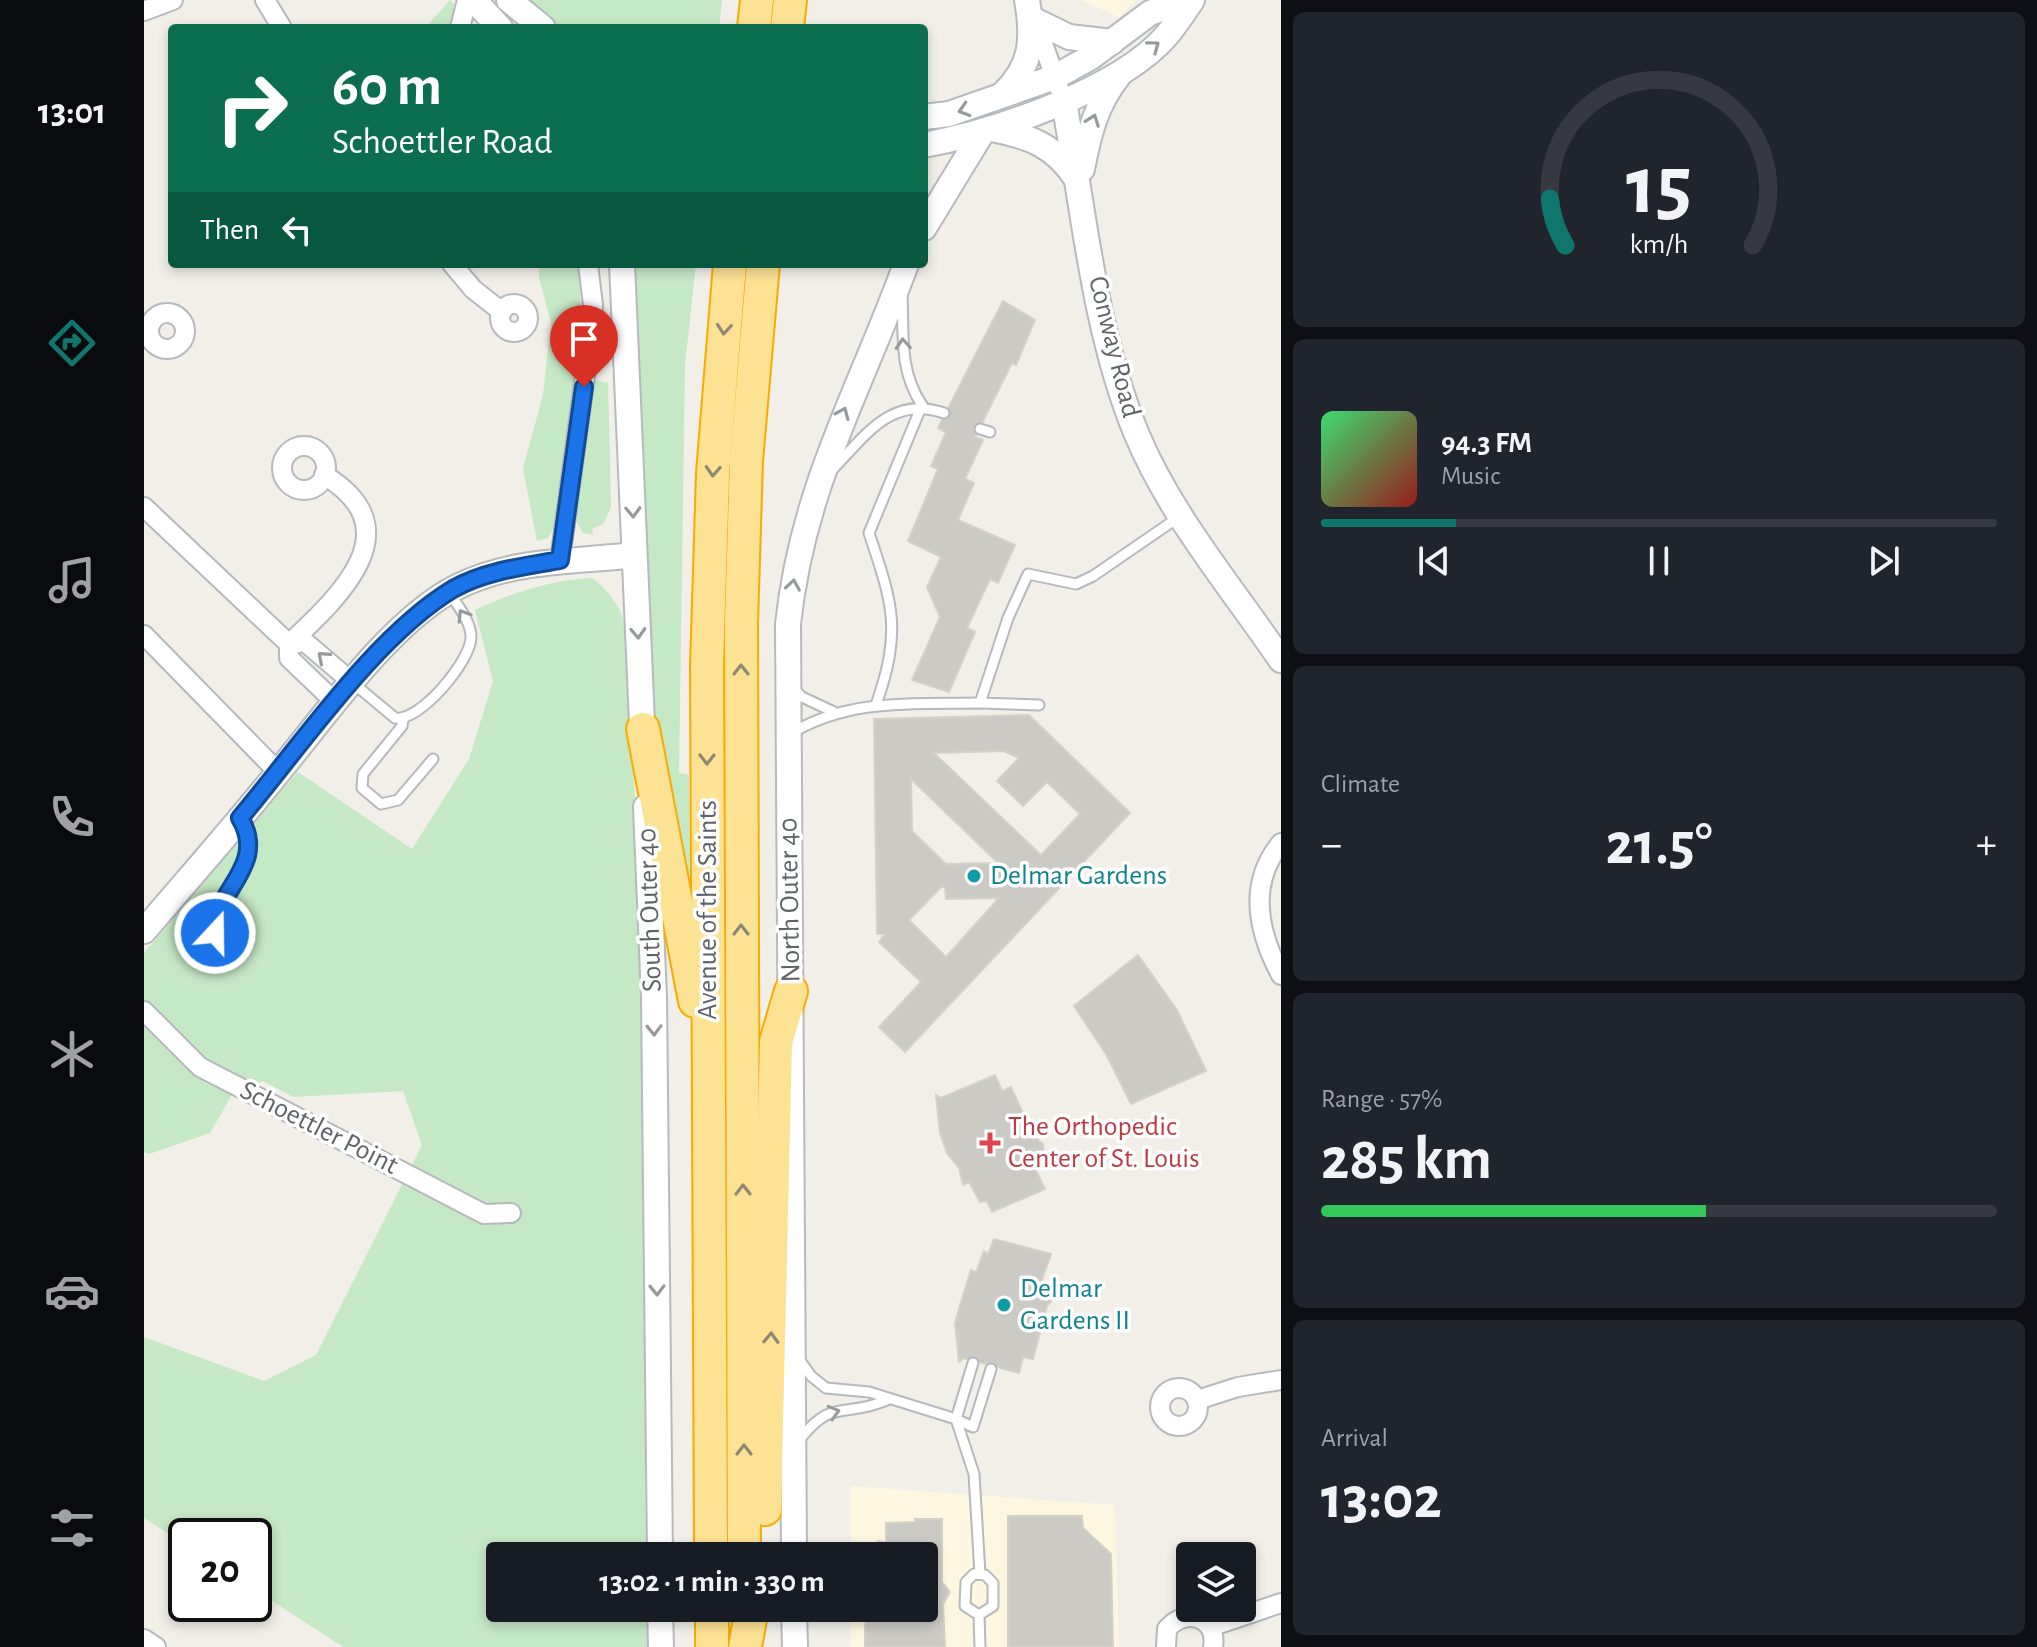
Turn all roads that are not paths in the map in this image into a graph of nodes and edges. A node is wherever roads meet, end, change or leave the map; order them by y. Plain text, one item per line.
1 (173, 0) edge
2 (265, 0) edge
3 (467, 0) edge
4 (474, 0) edge
5 (509, 0) edge
6 (757, 0) edge
7 (790, 0) edge
8 (1184, 0) edge
9 (1192, 0) edge
10 (1029, 7) edge
11 (144, 11) edge
12 (280, 24) edge
13 (461, 24) edge
14 (494, 24) edge
15 (538, 24) edge
16 (754, 24) edge
17 (787, 24) edge
18 (1112, 42) junction
19 (1127, 66) junction
20 (1055, 77) junction
21 (997, 99) junction
22 (1064, 102) junction
23 (928, 117) edge
24 (986, 130) junction
25 (928, 144) edge
26 (1079, 183) junction
27 (928, 222) edge
28 (455, 268) edge
29 (588, 268) edge
30 (622, 268) edge
31 (730, 268) edge
32 (763, 268) edge
33 (904, 271) edge
34 (502, 312) dead end
35 (922, 405) junction
36 (944, 413) dead end
37 (324, 475) dead end
38 (816, 486) junction
39 (144, 507) edge
40 (1182, 515) junction
41 (634, 555) junction
42 (560, 560) junction
43 (449, 592) junction
44 (144, 635) edge
45 (289, 644) junction
46 (1281, 660) edge
47 (787, 682) junction
48 (353, 683) junction
49 (335, 702) junction
50 (980, 703) junction
51 (876, 705) junction
52 (1039, 705) dead end
53 (834, 712) junction
54 (403, 719) junction
55 (643, 729) junction
56 (787, 736) junction
57 (433, 759) dead end
58 (279, 773) junction
59 (240, 818) junction
60 (1281, 843) edge
61 (144, 931) edge
62 (217, 937) dead end
63 (1281, 975) edge
64 (791, 991) junction
65 (144, 1011) edge
66 (709, 1067) junction
67 (511, 1213) dead end
68 (793, 1351) junction
69 (973, 1363) dead end
70 (991, 1369) dead end
71 (1281, 1380) edge
72 (887, 1400) junction
73 (1197, 1400) dead end
74 (956, 1419) junction
75 (794, 1448) junction
76 (660, 1542) edge
77 (711, 1542) edge
78 (744, 1542) edge
79 (763, 1542) edge
80 (794, 1542) edge
81 (980, 1574) junction
82 (1281, 1603) edge
83 (979, 1615) junction
84 (660, 1622) edge
85 (712, 1622) edge
86 (745, 1622) edge
87 (749, 1622) edge
88 (794, 1622) edge
89 (1210, 1627) junction
90 (144, 1639) edge
91 (156, 1647) edge
92 (661, 1647) edge
93 (712, 1647) edge
94 (745, 1647) edge
95 (795, 1647) edge
96 (980, 1647) edge
97 (1166, 1647) edge
98 (1213, 1647) edge

1 - 11 street
2 - 12 street
3 - 13 street
4 - 14 street
5 - 15 street
6 - 16 highway
7 - 17 highway
8 - 18 street
19 -> 9 street
10 - 18 street
10 - 20 street, Conway Road
10 - 21 street
18 - 20 street
19 - 22 street
26 -> 19 street
20 - 21 street
20 - 22 street, Conway Road
21 -> 23 street
22 - 24 street
22 - 26 street, Conway Road
24 - 25 street
24 - 26 street
24 - 27 street
26 - 40 street, Conway Road
28 - 34 street
29 - 42 street
30 -> 41 street, South Outer 40
31 -> 66 highway, Avenue of the Saints
78 -> 32 highway, Avenue of the Saints
35 -> 33 lane
38 -> 33 street, North Outer 40
35 - 36 lane
35 - 38 lane
35 - 51 lane
37 - 45 street
47 -> 38 street, North Outer 40
39 - 45 street
40 - 46 street, Conway Road
40 - 50 lane
41 - 42 street
41 -> 55 street, South Outer 40
42 - 43 street
43 - 48 street
54 -> 43 lane
44 - 58 street
48 -> 45 street
45 - 49 street
47 - 53 lane
47 - 56 street, North Outer 40
48 - 49 street
48 - 54 lane
49 - 58 street
50 - 51 lane
50 - 52 lane
51 - 53 lane
53 - 56 lane
54 - 57 lane
55 - 66 highway
55 -> 76 street, South Outer 40
56 - 64 street, North Outer 40
58 - 59 street
59 - 61 street
59 - 62 lane
60 - 63 street
64 - 68 street, North Outer 40
79 -> 64 highway
65 - 67 street, Schoettler Point
66 - 77 highway, Avenue of the Saints
68 - 72 lane
68 - 75 street, North Outer 40
69 - 74 lane
70 - 74 lane
71 - 73 street
72 - 74 lane
75 -> 72 lane
74 - 81 lane
75 - 80 street, North Outer 40
81 - 83 lane
81 - 83 lane
82 - 89 street
83 - 96 lane
84 - 92 street
85 - 93 highway
86 - 94 highway
87 - 94 highway
88 - 95 street
89 - 97 street
89 - 98 street
90 - 91 street

